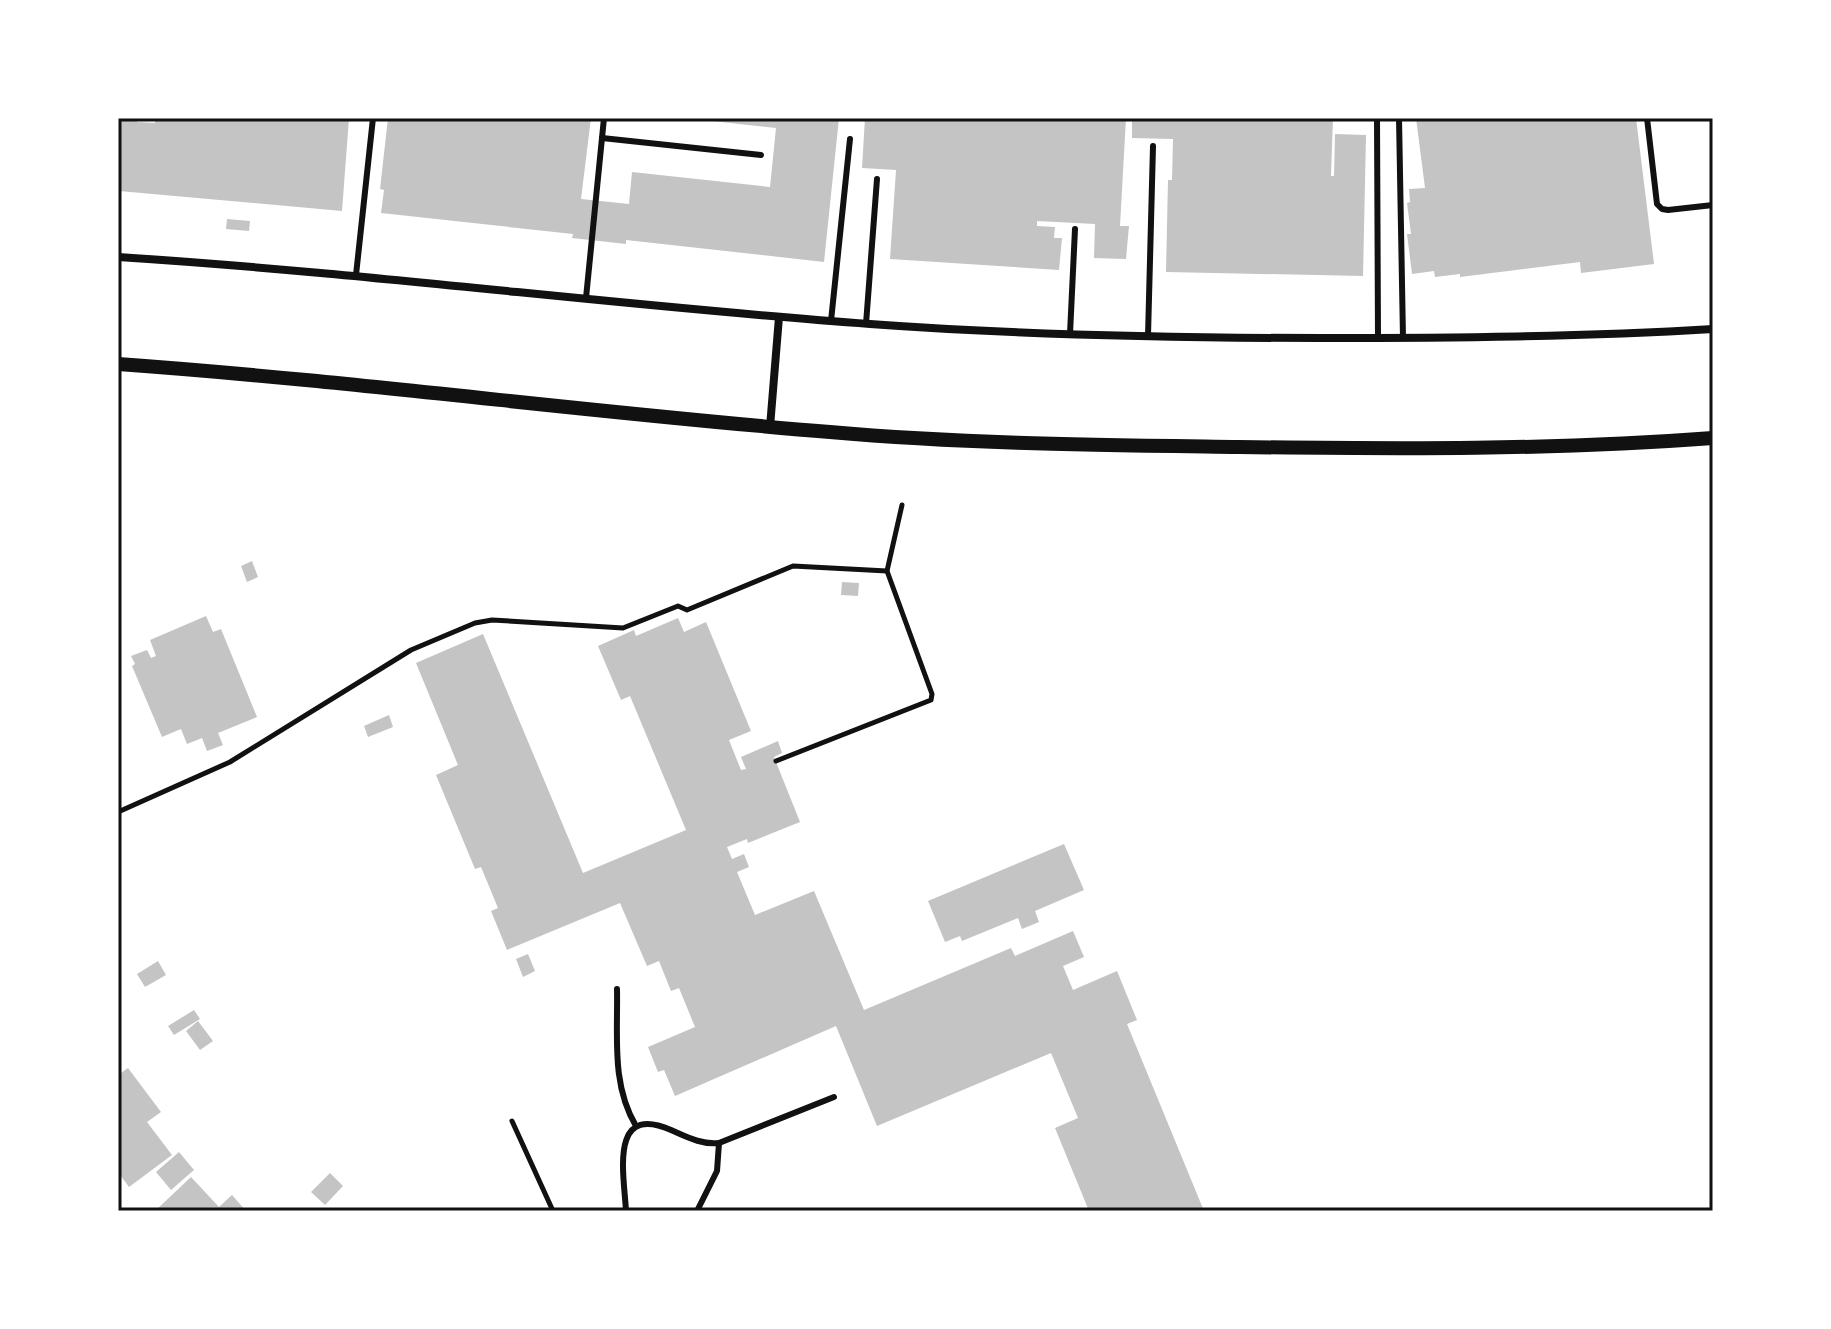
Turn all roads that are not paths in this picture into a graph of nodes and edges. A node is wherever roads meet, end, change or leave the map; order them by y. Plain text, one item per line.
1 (373, 118) edge
2 (604, 118) edge
3 (1377, 118) edge
4 (1399, 118) edge
5 (1647, 118) edge
6 (602, 138) junction
7 (850, 139) dead end
8 (1153, 146) dead end
9 (761, 155) dead end
10 (877, 179) dead end
11 (1713, 205) edge
12 (1075, 229) dead end
13 (118, 257) edge
14 (356, 275) junction
15 (586, 298) junction
16 (779, 317) junction
17 (831, 321) junction
18 (866, 324) junction
19 (1713, 329) edge
20 (1070, 334) junction
21 (1148, 336) junction
22 (1378, 338) junction
23 (1403, 338) junction
24 (118, 364) edge
25 (770, 427) junction
26 (1713, 438) edge
27 (617, 989) dead end
28 (834, 1097) dead end
29 (636, 1126) junction
30 (719, 1143) junction
31 (626, 1211) edge
32 (697, 1211) edge

1 - 14 lane
2 - 6 lane
3 - 22 lane
4 - 23 lane
5 - 11 lane
6 - 9 lane
6 - 15 lane
7 - 17 lane
8 - 21 lane
10 - 18 lane
12 - 20 lane
13 - 14 street
14 - 15 street
15 - 16 street
16 - 17 street
16 - 25 street
17 - 18 street
18 - 20 street
19 - 23 street
20 - 21 street
21 - 22 street
22 - 23 street
24 - 25 street
25 - 26 street
27 - 29 lane
28 - 30 lane
29 - 30 lane
29 - 31 lane
30 - 32 lane

